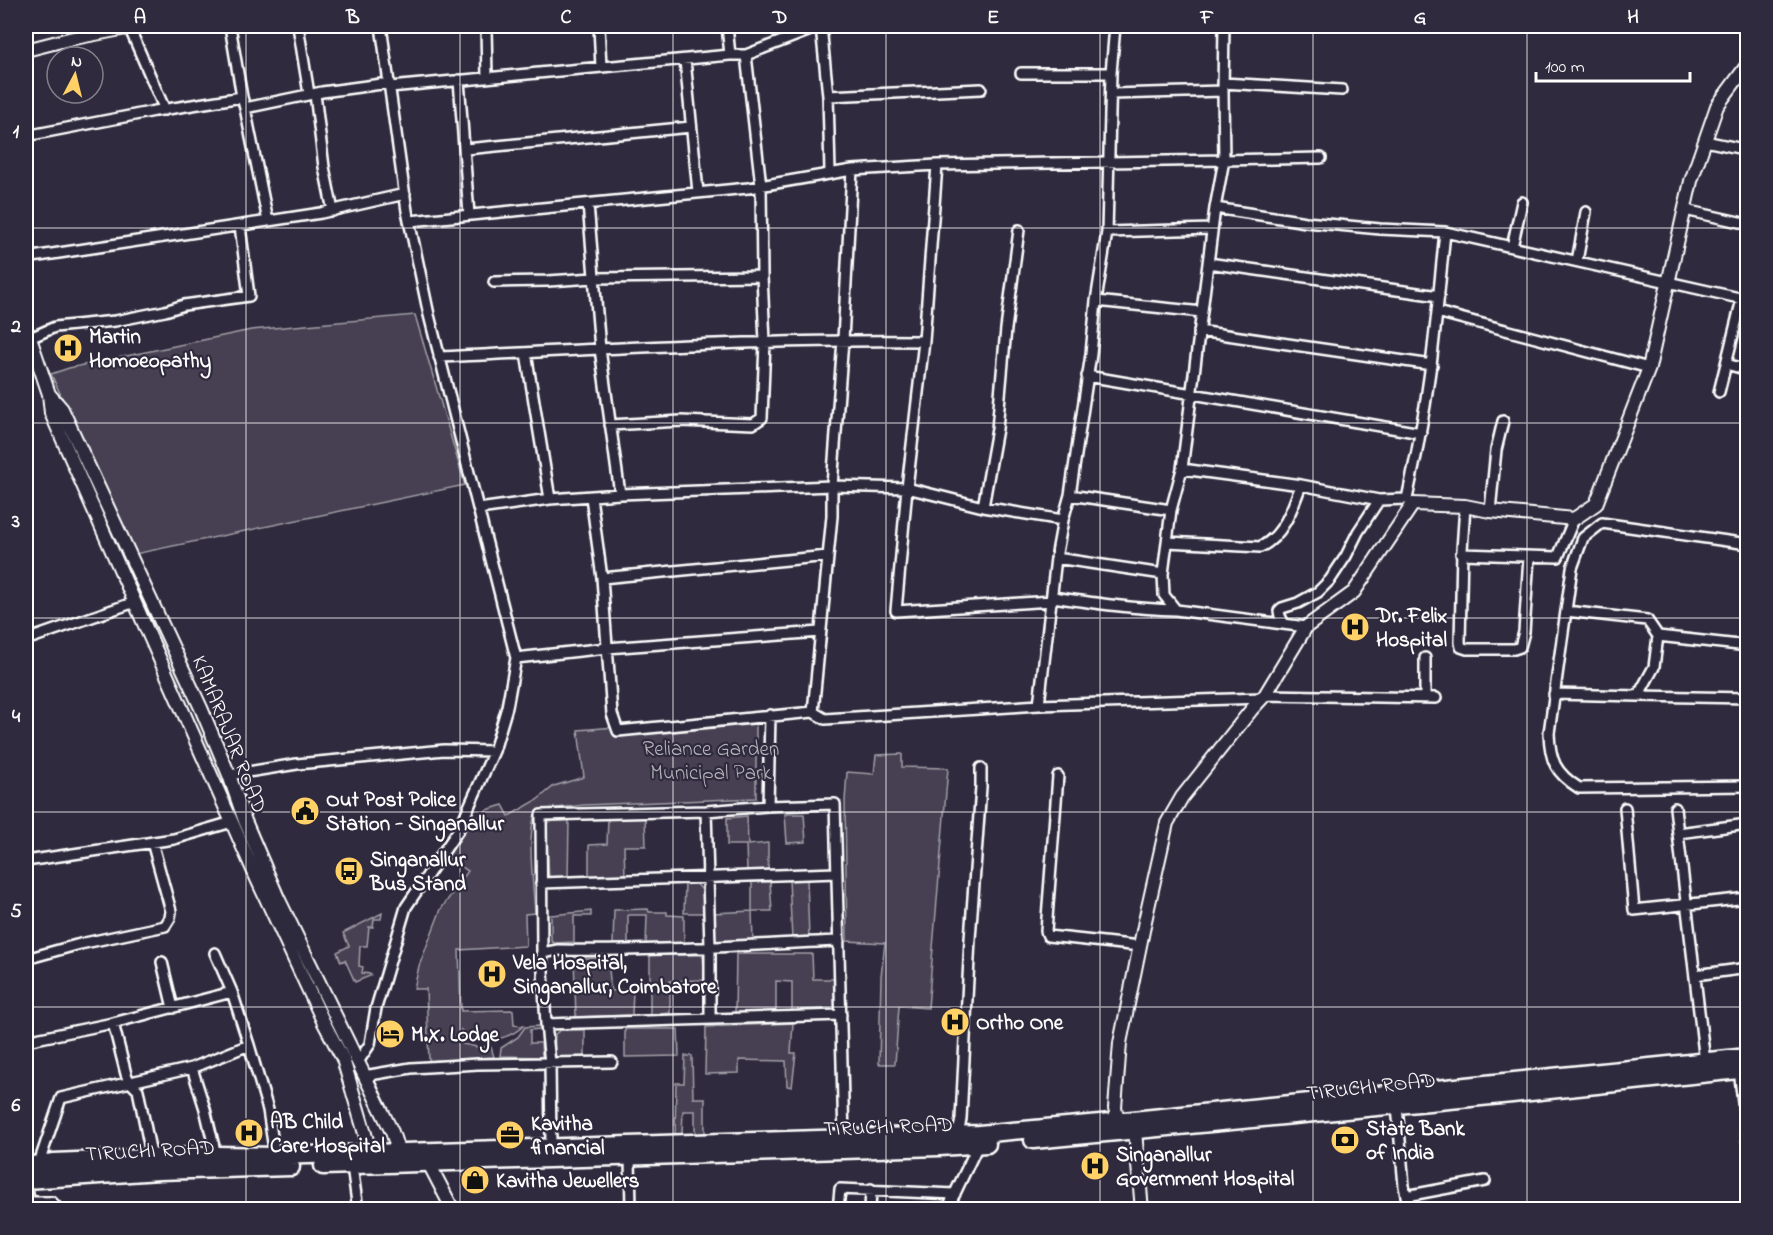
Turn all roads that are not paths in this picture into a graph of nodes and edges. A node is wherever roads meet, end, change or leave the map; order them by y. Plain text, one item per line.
1 (133, 26) edge
2 (230, 26) edge
3 (298, 26) edge
4 (381, 26) edge
5 (486, 26) edge
6 (599, 26) edge
7 (727, 26) edge
8 (821, 26) edge
9 (1115, 26) edge
10 (1224, 26) edge
11 (26, 50) edge
12 (746, 54) junction
13 (730, 55) junction
14 (685, 60) junction
15 (1748, 64) edge
16 (601, 67) junction
17 (1021, 73) dead end
18 (1111, 73) junction
19 (488, 78) junction
20 (459, 80) junction
21 (390, 85) junction
22 (1223, 87) junction
23 (981, 88) dead end
24 (1342, 90) dead end
25 (312, 94) junction
26 (1111, 94) junction
27 (828, 96) junction
28 (242, 98) junction
29 (245, 108) junction
30 (165, 110) junction
31 (692, 127) junction
32 (26, 136) edge
33 (1705, 141) junction
34 (466, 149) junction
35 (1748, 150) edge
36 (1321, 158) dead end
37 (1224, 160) junction
38 (1109, 162) junction
39 (937, 165) junction
40 (852, 170) junction
41 (830, 172) junction
42 (761, 186) junction
43 (698, 192) junction
44 (405, 194) junction
45 (1522, 202) dead end
46 (588, 204) junction
47 (1215, 208) junction
48 (1685, 210) junction
49 (333, 211) junction
50 (1586, 212) dead end
51 (470, 215) junction
52 (268, 221) junction
53 (410, 221) junction
54 (1748, 224) edge
55 (240, 226) junction
56 (1212, 229) junction
57 (1019, 230) dead end
58 (1107, 232) junction
59 (1445, 232) junction
60 (1512, 247) junction
61 (26, 258) edge
62 (1577, 261) junction
63 (1208, 263) junction
64 (762, 276) junction
65 (594, 278) junction
66 (1669, 281) junction
67 (494, 282) dead end
68 (1439, 296) junction
69 (1745, 300) edge
70 (1096, 301) junction
71 (1202, 312) junction
72 (1437, 312) junction
73 (1199, 332) junction
74 (28, 334) edge
75 (843, 340) junction
76 (924, 341) junction
77 (765, 342) junction
78 (600, 350) junction
79 (526, 353) junction
80 (439, 357) junction
81 (1726, 364) junction
82 (1432, 365) junction
83 (1649, 368) junction
84 (1748, 370) edge
85 (1087, 376) junction
86 (1719, 392) dead end
87 (49, 394) junction
88 (1192, 394) junction
89 (1503, 421) dead end
90 (610, 425) junction
91 (1421, 433) junction
92 (1182, 470) junction
93 (1301, 485) junction
94 (832, 486) junction
95 (907, 488) junction
96 (620, 494) junction
97 (1070, 495) junction
98 (591, 497) junction
99 (550, 499) junction
100 (1379, 500) junction
101 (1465, 506) junction
102 (983, 507) junction
103 (479, 509) junction
104 (1171, 510) junction
105 (1490, 511) junction
106 (1574, 519) junction
107 (1063, 520) junction
108 (1168, 542) junction
109 (1748, 544) edge
110 (1461, 554) junction
111 (828, 556) junction
112 (1529, 556) junction
113 (1056, 558) junction
114 (1163, 574) junction
115 (602, 578) junction
116 (1052, 599) junction
117 (135, 602) junction
118 (1176, 610) junction
119 (1566, 611) junction
120 (1284, 624) junction
121 (1306, 627) junction
122 (820, 632) junction
123 (1658, 636) junction
124 (26, 640) edge
125 (1748, 646) edge
126 (607, 648) junction
127 (516, 658) junction
128 (1425, 658) dead end
129 (1554, 694) junction
130 (1638, 696) junction
131 (1264, 697) junction
132 (1425, 698) junction
133 (1436, 698) dead end
134 (1748, 698) edge
135 (1039, 705) junction
136 (813, 712) junction
137 (770, 715) junction
138 (494, 751) junction
139 (981, 768) dead end
140 (229, 775) junction
141 (1058, 776) dead end
142 (1748, 786) edge
143 (768, 806) junction
144 (1625, 808) dead end
145 (1675, 808) dead end
146 (706, 811) junction
147 (232, 822) junction
148 (1748, 824) edge
149 (1678, 833) junction
150 (152, 842) junction
151 (26, 861) edge
152 (837, 873) junction
153 (707, 877) junction
154 (541, 883) junction
155 (1748, 898) edge
156 (1687, 905) junction
157 (839, 941) junction
158 (710, 946) junction
159 (1140, 946) junction
160 (215, 952) dead end
161 (542, 953) junction
162 (26, 959) edge
163 (162, 962) dead end
164 (1748, 968) edge
165 (1695, 975) junction
166 (232, 992) junction
167 (173, 1008) junction
168 (841, 1015) junction
169 (710, 1019) junction
170 (113, 1023) junction
171 (546, 1024) junction
172 (26, 1041) edge
173 (249, 1045) junction
174 (357, 1062) junction
175 (550, 1062) junction
176 (612, 1062) dead end
177 (1705, 1062) junction
178 (1745, 1065) edge
179 (192, 1068) junction
180 (364, 1076) junction
181 (129, 1081) junction
182 (1398, 1106) junction
183 (1118, 1121) junction
184 (1135, 1131) junction
185 (958, 1134) junction
186 (844, 1138) junction
187 (1748, 1144) edge
188 (978, 1145) junction
189 (551, 1147) junction
190 (718, 1148) junction
191 (399, 1153) junction
192 (371, 1154) junction
193 (216, 1155) junction
194 (275, 1156) junction
195 (630, 1157) junction
196 (426, 1158) junction
197 (152, 1159) junction
198 (352, 1166) junction
199 (29, 1172) edge
200 (1485, 1181) dead end
201 (872, 1190) junction
202 (956, 1194) junction
203 (1406, 1196) junction
204 (27, 1201) edge
205 (59, 1209) edge
206 (358, 1209) edge
207 (453, 1209) edge
208 (631, 1209) edge
209 (838, 1209) edge
210 (870, 1209) edge
211 (946, 1209) edge
212 (1142, 1209) edge
213 (1410, 1209) edge

1 - 11 main road
1 - 30 street
2 - 28 street
3 - 25 street
4 - 21 street
5 - 19 street
6 - 16 street
7 - 13 street
8 - 12 street
8 - 27 street
9 - 18 street
10 - 22 street
12 - 13 street
12 - 42 street
13 - 14 street
14 - 16 street
14 - 31 street
15 - 33 main road
16 - 19 street
17 - 18 street
18 - 26 street
19 - 20 street
20 - 21 street
20 - 34 street
21 - 25 street
21 - 44 street
22 - 24 street
22 - 26 street
22 - 37 street
23 - 27 street
25 - 29 street
25 - 49 street
26 - 38 street
27 - 41 street
28 - 29 street
28 - 30 street
29 - 52 street
30 - 32 street
31 - 34 street
31 - 43 street
33 - 35 street
33 - 48 main road
34 - 51 street
36 - 37 street
37 - 38 street
37 - 47 street
38 - 39 street
38 - 58 street
39 - 40 street
39 - 76 street
40 - 41 street
40 - 75 street
41 - 42 street
42 - 43 street
42 - 64 street
43 - 46 street
44 - 49 street
44 - 53 street
45 - 60 street
46 - 51 street
46 - 65 street
47 - 56 street
47 - 59 street
48 - 54 street
48 - 66 main road
49 - 52 street
50 - 62 street
51 - 53 street
52 - 55 street
53 - 80 street
55 - 61 street
55 - 74 street
56 - 58 street
56 - 63 street
57 - 102 street
58 - 70 street
59 - 60 street
59 - 68 street
60 - 62 street
62 - 66 street
63 - 68 street
63 - 71 street
64 - 65 street
64 - 77 street
65 - 67 street
65 - 78 street
66 - 69 street
66 - 83 main road
68 - 72 street
69 - 81 street
70 - 71 street
70 - 85 street
71 - 73 street
72 - 82 street
72 - 83 street
73 - 82 street
73 - 88 street
74 - 87 main road, KAMARAJAR ROAD
75 - 76 street
75 - 77 street
75 - 94 street
76 - 95 street
77 - 78 street
77 - 90 street
78 - 79 street
78 - 90 street
79 - 80 street
79 - 99 street
80 - 103 street
81 - 84 street
81 - 86 street
82 - 91 street
83 - 106 main road
85 - 88 street
85 - 97 street
87 - 117 main road, KAMARAJAR ROAD
87 - 140 main road, KAMARAJAR ROAD
88 - 91 street
88 - 92 street
89 - 105 street
90 - 96 street
91 - 100 street
92 - 93 street
92 - 104 street
93 - 100 street
93 - 108 street
94 - 95 street
94 - 96 street
94 - 111 street
95 - 102 street
95 - 116 street
96 - 98 street
97 - 104 street
97 - 107 street
98 - 99 street
98 - 115 street
99 - 103 street
100 - 120 street
101 - 105 main road
101 - 110 street
101 - 121 main road
102 - 107 street
103 - 127 street
104 - 108 street
105 - 106 main road
106 - 112 street
107 - 113 street
108 - 114 street
109 - 119 street
110 - 112 street
110 - 112 street
111 - 115 street
111 - 122 street
113 - 114 street
113 - 116 street
114 - 118 street
115 - 126 street
116 - 118 street
116 - 135 street
117 - 124 street
117 - 147 main road, KAMARAJAR ROAD
118 - 120 street
119 - 123 street
119 - 129 street
120 - 121 street
121 - 131 main road
122 - 126 street
122 - 136 street
123 - 125 street
123 - 130 street
126 - 127 street
126 - 137 street
127 - 138 street
128 - 132 street
129 - 130 street
129 - 142 street
130 - 134 street
131 - 132 street
131 - 135 street
131 - 159 main road
132 - 133 street
135 - 136 street
136 - 137 street
137 - 143 street
138 - 140 street
138 - 174 street
139 - 185 street
140 - 174 main road, KAMARAJAR ROAD
141 - 159 street
143 - 146 street
143 - 152 street
144 - 156 street
145 - 149 street
146 - 153 street
146 - 154 street
147 - 150 street
147 - 192 main road, KAMARAJAR ROAD
148 - 149 street
149 - 156 street
150 - 151 street
150 - 162 street
152 - 153 street
152 - 157 street
153 - 154 street
153 - 158 street
154 - 161 street
155 - 156 street
156 - 165 street
157 - 158 street
157 - 168 street
158 - 161 street
158 - 169 street
159 - 183 main road
160 - 166 street
161 - 171 street
163 - 167 street
164 - 165 street
165 - 177 street
166 - 167 street
166 - 173 street
167 - 170 street
168 - 169 street
168 - 186 street
169 - 171 street
170 - 172 street
170 - 181 street
171 - 175 street
173 - 179 street
173 - 194 street
174 - 180 main road, KAMARAJAR ROAD
175 - 176 street
175 - 180 street
175 - 189 street
177 - 178 highway, TIRUCHI ROAD
177 - 183 highway, TIRUCHI ROAD
178 - 182 highway, TIRUCHI ROAD
178 - 187 street
179 - 181 street
179 - 193 street
180 - 191 main road, KAMARAJAR ROAD
181 - 197 street
181 - 199 street
182 - 184 highway, TIRUCHI ROAD
182 - 203 street
183 - 185 highway, TIRUCHI ROAD
184 - 188 highway, TIRUCHI ROAD
184 - 212 main road
185 - 186 highway, TIRUCHI ROAD
186 - 190 highway, TIRUCHI ROAD
188 - 190 highway, TIRUCHI ROAD
188 - 202 street
189 - 190 highway, TIRUCHI ROAD
189 - 196 highway, TIRUCHI ROAD
190 - 195 highway, TIRUCHI ROAD
191 - 192 highway, TIRUCHI ROAD
191 - 196 highway, TIRUCHI ROAD
192 - 194 highway, TIRUCHI ROAD
193 - 194 highway, TIRUCHI ROAD
193 - 197 highway, TIRUCHI ROAD
195 - 196 highway, TIRUCHI ROAD
195 - 208 street
196 - 198 highway, TIRUCHI ROAD
196 - 207 main road
197 - 199 highway, TIRUCHI ROAD
198 - 199 highway, TIRUCHI ROAD
198 - 206 street
199 - 204 street
200 - 203 street
201 - 202 street
201 - 209 street
201 - 210 street
202 - 211 street
203 - 213 street
204 - 205 street

